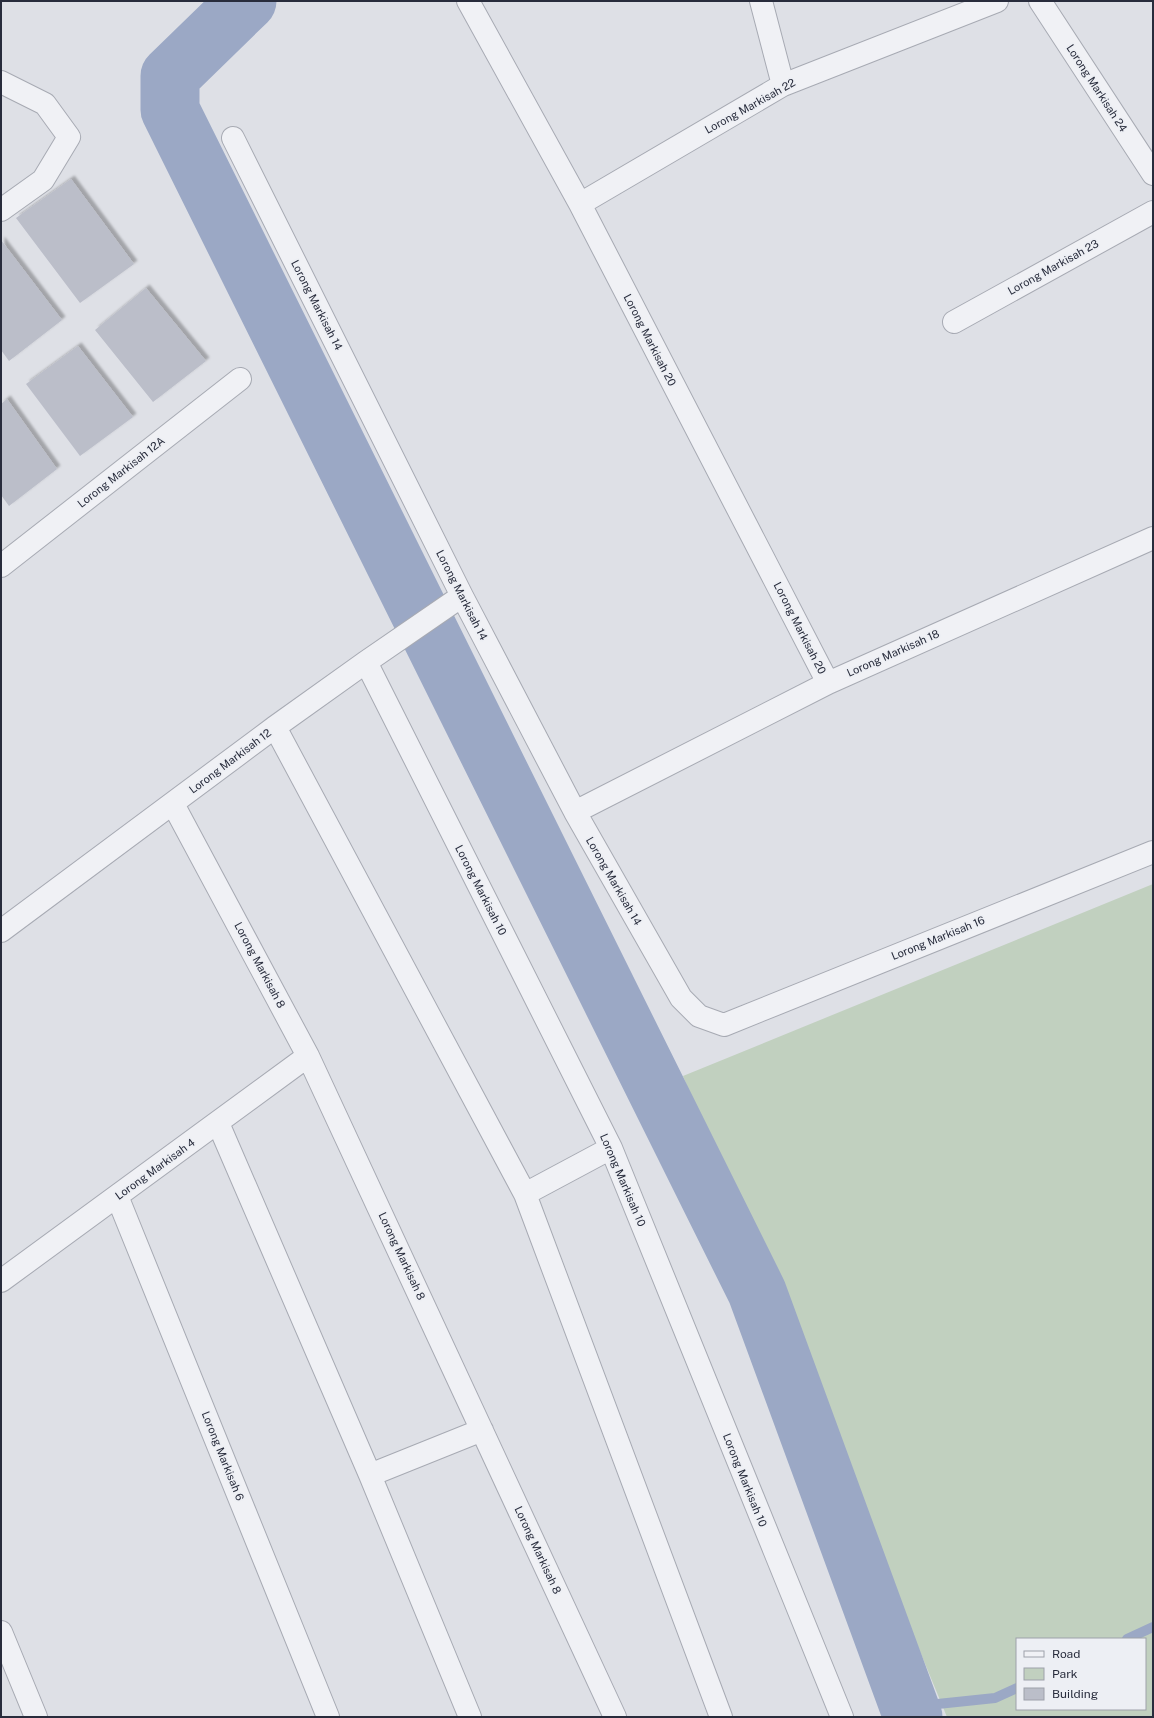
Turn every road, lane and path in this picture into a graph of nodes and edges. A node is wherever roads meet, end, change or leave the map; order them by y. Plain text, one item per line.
1 (468, 1) edge
2 (761, 1) edge
3 (996, 1) edge
4 (1040, 1) edge
5 (1, 82) edge
6 (783, 85) junction
7 (233, 138) dead end
8 (1153, 174) edge
9 (580, 204) junction
10 (1, 210) edge
11 (1153, 212) edge
12 (954, 322) dead end
13 (240, 379) dead end
14 (1153, 538) edge
15 (1, 566) edge
16 (462, 596) junction
17 (366, 662) junction
18 (828, 683) junction
19 (275, 727) junction
20 (173, 804) junction
21 (575, 812) junction
22 (1153, 852) edge
23 (1, 930) edge
24 (724, 1025) joint
25 (308, 1056) junction
26 (218, 1123) junction
27 (611, 1148) junction
28 (525, 1194) junction
29 (117, 1196) junction
30 (1, 1281) edge
31 (482, 1430) junction
32 (370, 1475) junction
33 (1, 1632) edge
34 (36, 1717) edge
35 (328, 1717) edge
36 (470, 1717) edge
37 (615, 1717) edge
38 (721, 1717) edge
39 (842, 1717) edge

1 - 9 street, Lorong Markisah 20
2 - 6 street
3 - 6 street, Lorong Markisah 22
4 - 8 street, Lorong Markisah 24
5 - 10 street
6 - 9 street, Lorong Markisah 22
7 - 16 street, Lorong Markisah 14
9 - 18 street, Lorong Markisah 20
11 - 12 street, Lorong Markisah 23
13 - 15 street, Lorong Markisah 12A
14 - 18 street, Lorong Markisah 18
16 - 17 street, Lorong Markisah 12
16 - 21 street, Lorong Markisah 14
17 - 19 street, Lorong Markisah 12
17 - 27 street, Lorong Markisah 10
18 - 21 street, Lorong Markisah 18
19 - 20 street, Lorong Markisah 12
19 - 28 street
20 - 23 street, Lorong Markisah 12
20 - 25 street, Lorong Markisah 8
21 - 24 street, Lorong Markisah 14
22 - 24 street, Lorong Markisah 16
25 - 26 street, Lorong Markisah 4
25 - 31 street, Lorong Markisah 8
26 - 29 street, Lorong Markisah 4
26 - 32 street
27 - 28 street
27 - 39 street, Lorong Markisah 10
28 - 38 street
29 - 30 street, Lorong Markisah 4
29 - 35 street, Lorong Markisah 6
31 - 32 street
31 - 37 street, Lorong Markisah 8
32 - 36 street
33 - 34 street

